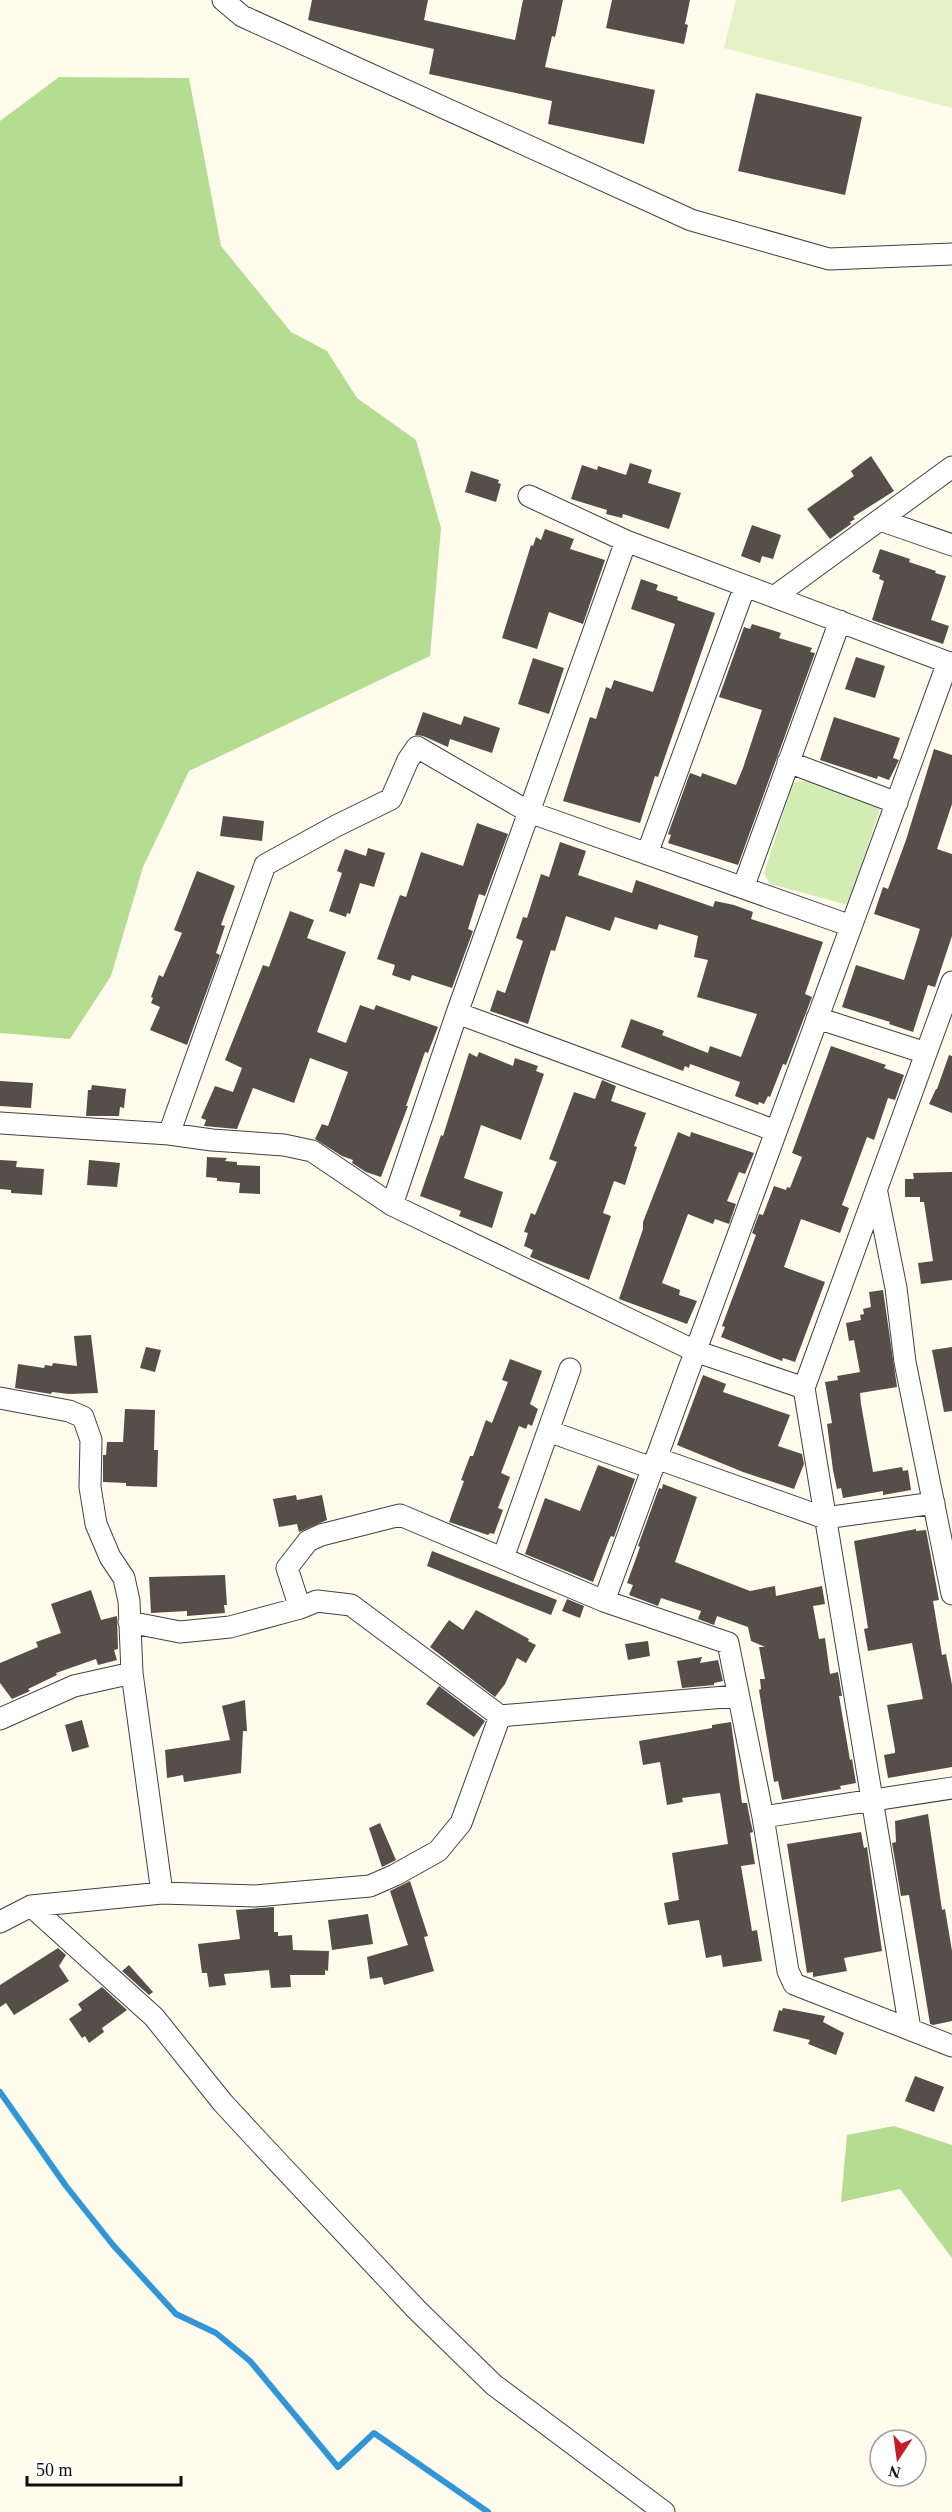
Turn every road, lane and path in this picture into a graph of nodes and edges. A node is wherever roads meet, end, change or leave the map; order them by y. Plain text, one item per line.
1 (223, 0) edge
2 (952, 254) edge
3 (952, 467) edge
4 (529, 496) dead end
5 (880, 520) junction
6 (626, 541) junction
7 (952, 545) edge
8 (745, 586) junction
9 (774, 597) junction
10 (840, 621) junction
11 (950, 663) edge
12 (789, 762) junction
13 (897, 803) junction
14 (529, 812) junction
15 (647, 854) junction
16 (743, 888) junction
17 (851, 926) junction
18 (952, 982) edge
19 (457, 1013) junction
20 (818, 1018) junction
21 (926, 1053) junction
22 (0, 1123) edge
23 (776, 1131) junction
24 (170, 1134) junction
25 (877, 1192) junction
26 (392, 1205) junction
27 (695, 1351) junction
28 (570, 1369) dead end
29 (804, 1388) junction
30 (0, 1398) edge
31 (548, 1431) junction
32 (654, 1463) junction
33 (934, 1503) junction
34 (825, 1518) junction
35 (503, 1558) junction
36 (952, 1594) edge
37 (604, 1601) junction
38 (300, 1608) junction
39 (129, 1622) junction
40 (132, 1673) junction
41 (737, 1696) junction
42 (500, 1716) junction
43 (0, 1719) edge
44 (952, 1788) edge
45 (872, 1800) junction
46 (763, 1817) junction
47 (162, 1893) junction
48 (31, 1906) junction
49 (0, 1922) edge
50 (910, 2030) junction
51 (952, 2046) edge
52 (664, 2512) edge

1 - 2 street
3 - 5 street
4 - 6 street
5 - 7 street
5 - 9 street
6 - 8 street
6 - 14 street
8 - 9 street
8 - 15 street
9 - 10 street
10 - 11 street
10 - 12 street
11 - 13 street
12 - 13 street
12 - 16 street
13 - 17 street
14 - 15 street
14 - 19 street
14 - 24 street
15 - 16 street
16 - 17 street
17 - 20 street
18 - 21 street
19 - 23 street
19 - 26 street
20 - 21 street
20 - 23 street
21 - 25 street
22 - 24 street
23 - 27 street
24 - 26 street
25 - 29 street
25 - 33 street
26 - 27 street
27 - 29 street
27 - 32 street
28 - 31 street
29 - 34 street
30 - 39 street
31 - 32 street
31 - 35 street
32 - 34 street
32 - 37 street
33 - 34 street
33 - 36 street
34 - 45 street
35 - 37 street
35 - 38 street
37 - 41 street
38 - 39 street
38 - 42 street
39 - 40 street
40 - 43 street
40 - 47 street
41 - 42 street
41 - 46 street
42 - 47 street
44 - 45 street
45 - 46 street
45 - 50 street
46 - 50 street
47 - 48 street
48 - 49 street
48 - 52 street
50 - 51 street

